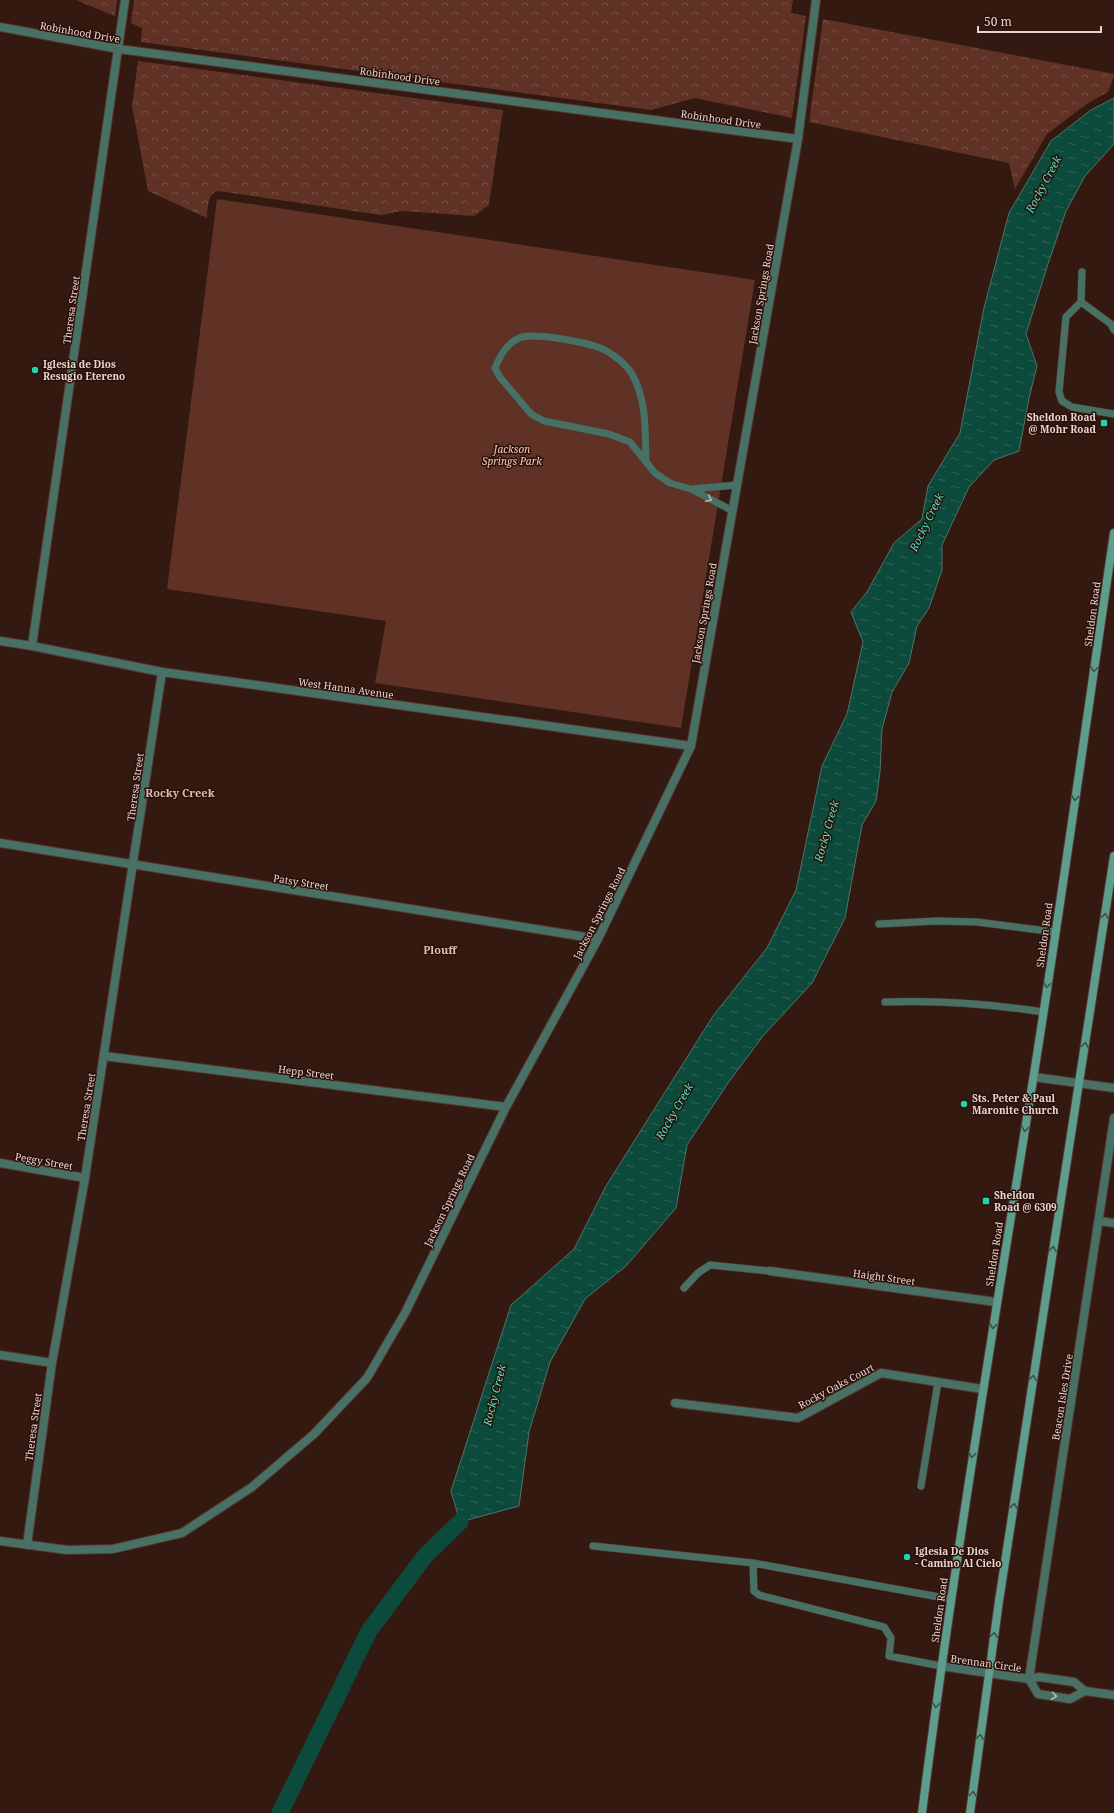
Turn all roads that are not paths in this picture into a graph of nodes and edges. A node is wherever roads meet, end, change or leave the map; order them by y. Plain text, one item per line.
1 (125, 0) edge
2 (816, 0) edge
3 (0, 27) edge
4 (119, 49) junction
5 (798, 139) junction
6 (1082, 272) dead end
7 (1081, 302) junction
8 (1114, 330) edge
9 (1114, 414) edge
10 (646, 460) junction
11 (737, 485) junction
12 (691, 489) junction
13 (732, 511) junction
14 (1114, 533) edge
15 (0, 641) edge
16 (32, 646) junction
17 (162, 672) junction
18 (691, 746) junction
19 (0, 843) edge
20 (1114, 856) edge
21 (133, 865) junction
22 (879, 924) dead end
23 (1055, 932) junction
24 (598, 940) junction
25 (885, 1002) dead end
26 (1043, 1012) junction
27 (104, 1056) junction
28 (1034, 1077) junction
29 (1079, 1083) junction
30 (1114, 1088) edge
31 (506, 1107) junction
32 (1114, 1118) edge
33 (0, 1164) edge
34 (85, 1178) junction
35 (1099, 1221) junction
36 (1114, 1223) edge
37 (770, 1271) joint
38 (684, 1288) dead end
39 (996, 1302) junction
40 (0, 1355) edge
41 (52, 1363) junction
42 (938, 1382) junction
43 (982, 1389) junction
44 (675, 1403) dead end
45 (921, 1486) dead end
46 (0, 1541) edge
47 (27, 1545) junction
48 (593, 1546) dead end
49 (753, 1563) junction
50 (950, 1600) junction
51 (941, 1666) junction
52 (989, 1673) junction
53 (1029, 1679) junction
54 (1085, 1691) junction
55 (1114, 1695) edge
56 (922, 1813) edge
57 (970, 1813) edge

1 - 4 street, Theresa Street
2 - 5 street, Jackson Springs Road
3 - 4 street, Robinhood Drive
4 - 5 street, Robinhood Drive
4 - 16 street, Theresa Street
5 - 11 street, Jackson Springs Road
6 - 7 lane
7 - 8 lane
7 - 9 lane
10 - 10 lane
10 - 12 lane
11 - 12 lane
11 - 13 street, Jackson Springs Road
12 -> 13 lane
13 - 18 street, Jackson Springs Road
14 -> 23 main road, Sheldon Road
15 - 16 street, West Hanna Avenue
16 - 17 street, West Hanna Avenue
17 - 18 street, West Hanna Avenue
17 - 21 street, Theresa Street
18 - 24 street, Jackson Springs Road
19 - 21 street, Patsy Street
29 -> 20 main road
21 - 24 street, Patsy Street
21 - 27 street, Theresa Street
22 - 23 lane
23 -> 26 main road, Sheldon Road
24 - 31 street, Jackson Springs Road
25 - 26 lane
26 - 28 main road, Sheldon Road
27 - 31 street, Hepp Street
27 - 34 street, Theresa Street
28 - 29 street
28 -> 39 main road, Sheldon Road
29 - 30 street
52 -> 29 main road
31 - 47 street, Jackson Springs Road
32 - 35 street, Beacon Isles Drive
33 - 34 street, Peggy Street
34 - 41 street, Theresa Street
35 - 36 street
35 - 53 street, Beacon Isles Drive
37 - 38 lane
37 - 39 street, Haight Street
39 -> 43 main road, Sheldon Road
40 - 41 street
41 - 47 street, Theresa Street
42 - 43 street, Rocky Oaks Court
42 - 44 street, Rocky Oaks Court
42 - 45 lane
43 -> 50 main road, Sheldon Road
46 - 47 street, Jackson Springs Road
48 - 49 lane
49 - 50 lane
49 - 51 lane
50 - 51 main road, Sheldon Road
51 - 52 street, Brennan Circle
51 -> 56 main road, Sheldon Road
52 - 53 street, Brennan Circle
57 -> 52 main road
53 - 54 street, Brennan Circle
53 -> 54 street, Brennan Circle
54 - 55 street, Brennan Circle

